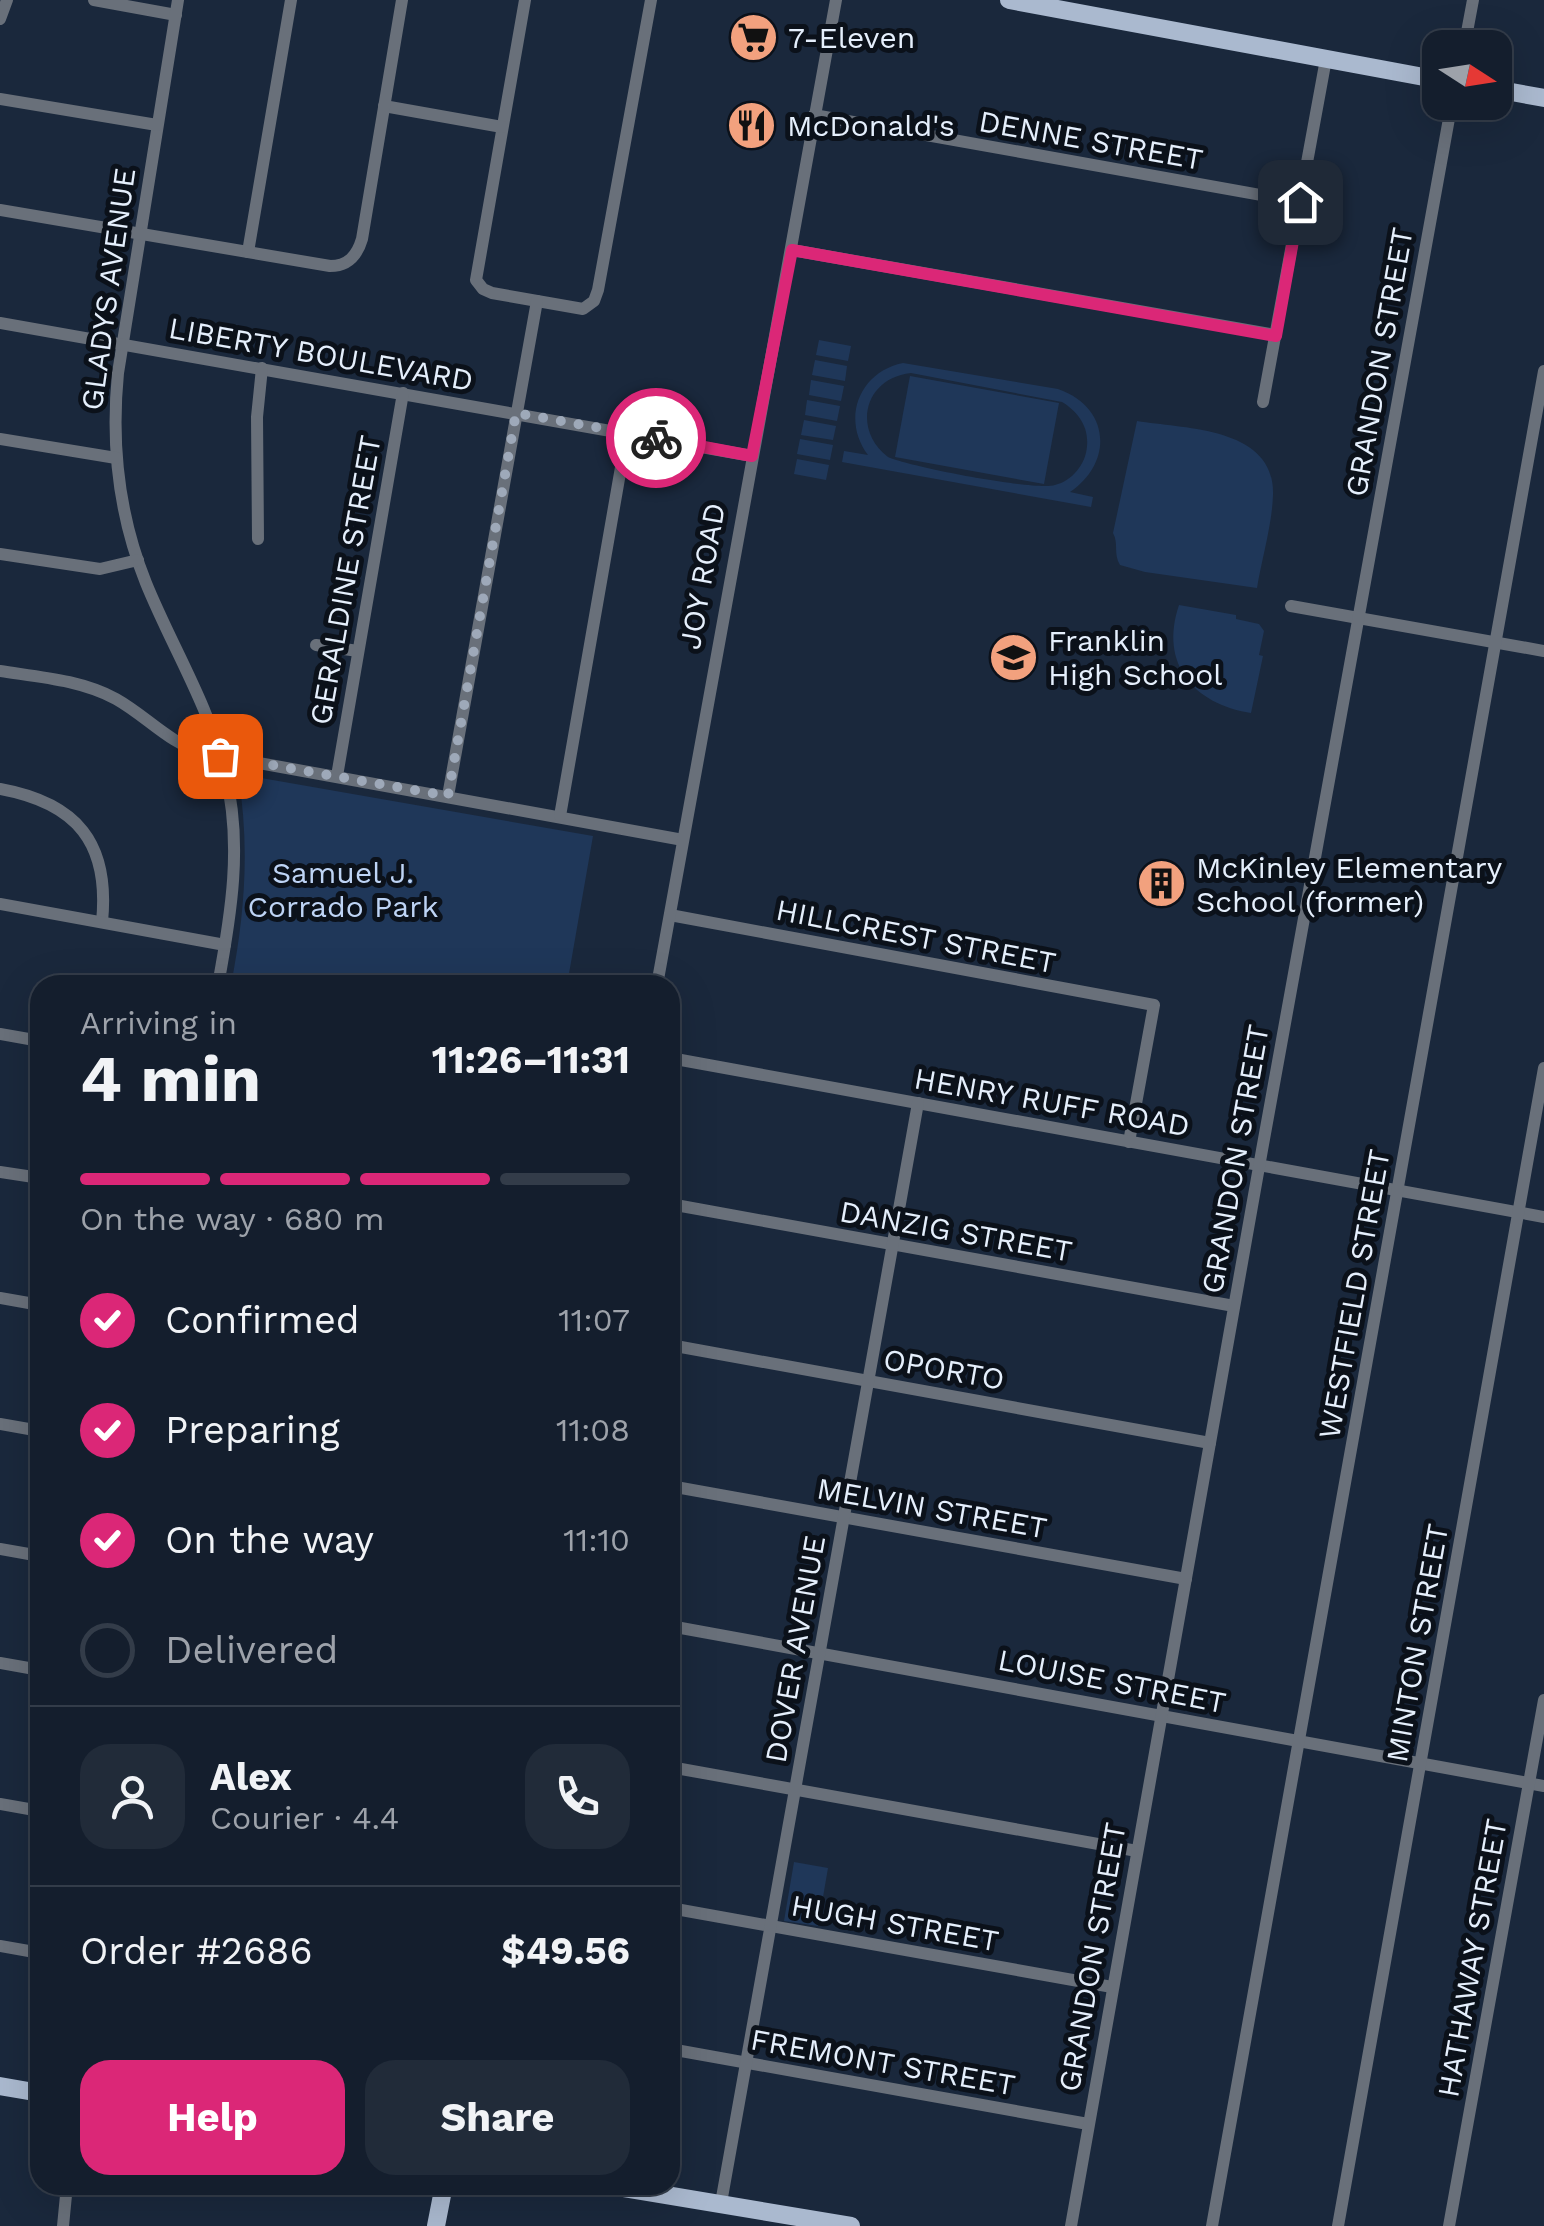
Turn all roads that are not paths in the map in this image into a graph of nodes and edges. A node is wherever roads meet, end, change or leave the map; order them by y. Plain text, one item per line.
1 (7, 0) edge
2 (94, 0) edge
3 (178, 0) edge
4 (291, 0) edge
5 (402, 0) edge
6 (524, 0) edge
7 (650, 0) edge
8 (836, 0) edge
9 (1008, 0) edge
10 (1473, 0) edge
11 (1056, 4) edge
12 (176, 15) junction
13 (0, 19) edge
14 (1467, 30) edge
15 (1326, 59) junction
16 (1422, 77) edge
17 (1512, 93) edge
18 (0, 98) edge
19 (1544, 98) edge
20 (384, 106) junction
21 (814, 115) junction
22 (1449, 120) edge
23 (157, 126) junction
24 (502, 127) junction
25 (1300, 202) junction
26 (0, 210) edge
27 (140, 233) junction
28 (792, 250) junction
29 (248, 252) junction
30 (537, 301) junction
31 (0, 323) edge
32 (1276, 336) junction
33 (123, 345) junction
34 (262, 368) junction
35 (1544, 370) edge
36 (404, 393) junction
37 (1264, 402) dead end
38 (516, 413) junction
39 (627, 433) junction
40 (0, 439) edge
41 (752, 456) junction
42 (116, 458) junction
43 (258, 539) dead end
44 (0, 554) edge
45 (138, 560) junction
46 (1291, 606) dead end
47 (1359, 618) junction
48 (1496, 642) junction
49 (316, 645) dead end
50 (358, 651) junction
51 (1544, 651) edge
52 (0, 670) edge
53 (220, 756) junction
54 (337, 776) junction
55 (0, 789) edge
56 (448, 796) junction
57 (560, 816) junction
58 (682, 840) junction
59 (0, 904) edge
60 (670, 915) junction
61 (102, 922) junction
62 (226, 945) junction
63 (220, 975) edge
64 (660, 975) edge
65 (0, 1034) edge
66 (30, 1039) edge
67 (680, 1060) edge
68 (1544, 1068) edge
69 (918, 1103) junction
70 (1129, 1142) junction
71 (1259, 1166) junction
72 (0, 1172) edge
73 (30, 1176) edge
74 (1397, 1191) junction
75 (680, 1206) edge
76 (1518, 1212) junction
77 (1544, 1217) edge
78 (892, 1244) junction
79 (0, 1298) edge
80 (30, 1303) edge
81 (1234, 1306) junction
82 (680, 1347) edge
83 (868, 1381) junction
84 (0, 1424) edge
85 (30, 1429) edge
86 (1210, 1443) junction
87 (680, 1488) edge
88 (844, 1518) junction
89 (0, 1550) edge
90 (30, 1554) edge
91 (1186, 1580) junction
92 (680, 1628) edge
93 (819, 1653) junction
94 (0, 1663) edge
95 (30, 1668) edge
96 (1544, 1700) edge
97 (1161, 1716) junction
98 (1298, 1742) junction
99 (1422, 1765) junction
100 (680, 1769) edge
101 (1529, 1783) junction
102 (1544, 1786) edge
103 (795, 1789) junction
104 (0, 1804) edge
105 (30, 1809) edge
106 (1136, 1851) junction
107 (680, 1910) edge
108 (771, 1925) junction
109 (0, 1946) edge
110 (30, 1951) edge
111 (1112, 1987) junction
112 (680, 2050) edge
113 (746, 2062) junction
114 (0, 2086) edge
115 (30, 2091) edge
116 (1088, 2124) junction
117 (66, 2195) edge
118 (442, 2195) edge
119 (670, 2195) edge
120 (721, 2203) junction
121 (63, 2226) edge
122 (436, 2226) edge
123 (851, 2226) edge
124 (1071, 2226) edge
125 (1212, 2226) edge
126 (1338, 2226) edge
127 (1450, 2226) edge

1 - 13 street
2 - 12 street
3 - 12 street, GLADYS AVENUE
4 - 29 street
5 - 20 street
6 - 24 street
7 - 30 street
8 - 21 street, JOY ROAD
9 - 11 main road
10 - 14 street
11 - 15 main road
12 - 23 street, GLADYS AVENUE
15 - 16 main road
15 - 25 street
17 - 19 main road
18 - 23 street
20 - 24 street
20 - 29 street
21 - 25 street, DENNE STREET
21 - 28 street, JOY ROAD
22 - 47 street, GRANDON STREET
23 - 27 street, GLADYS AVENUE
24 - 30 street
25 - 32 street
26 - 27 street
27 - 29 street
27 - 33 street, GLADYS AVENUE
28 - 32 street
28 - 41 street, JOY ROAD
30 - 38 street
31 - 33 street, LIBERTY BOULEVARD
32 - 37 street
33 - 34 street, LIBERTY BOULEVARD
33 - 42 street, GLADYS AVENUE
34 - 36 street, LIBERTY BOULEVARD
34 - 43 street
35 - 48 street, WESTFIELD STREET
36 - 38 street, LIBERTY BOULEVARD
36 - 50 street, GERALDINE STREET
38 - 39 street, LIBERTY BOULEVARD
38 - 56 street
39 - 41 street, LIBERTY BOULEVARD
39 - 57 street
40 - 42 street
41 - 58 street, JOY ROAD
42 - 45 street, GLADYS AVENUE
44 - 45 street
45 - 53 street, GLADYS AVENUE
46 - 47 street
47 - 48 street
47 - 71 street, GRANDON STREET
48 - 51 street
48 - 74 street, WESTFIELD STREET
49 - 50 street
50 - 54 street, GERALDINE STREET
52 - 53 street
53 - 54 street
53 - 62 street, GLADYS AVENUE
54 - 56 street
55 - 61 street
56 - 57 street
57 - 58 street
58 - 60 street, JOY ROAD
59 - 61 street
60 - 64 street, JOY ROAD
60 - 70 street, HILLCREST STREET
61 - 62 street
62 - 63 street, GLADYS AVENUE
65 - 66 street
67 - 69 street, HENRY RUFF ROAD
68 - 76 street, MINTON STREET
69 - 70 street, HENRY RUFF ROAD
69 - 78 street, DOVER AVENUE
70 - 71 street, HENRY RUFF ROAD
71 - 74 street, HENRY RUFF ROAD
71 - 81 street, GRANDON STREET
72 - 73 street
74 - 76 street, HENRY RUFF ROAD
74 - 98 street, WESTFIELD STREET
75 - 78 street, DANZIG STREET
76 - 77 street, HENRY RUFF ROAD
76 - 99 street, MINTON STREET
78 - 81 street, DANZIG STREET
78 - 83 street, DOVER AVENUE
79 - 80 street
81 - 86 street, GRANDON STREET
82 - 83 street, OPORTO
83 - 86 street, OPORTO
83 - 88 street, DOVER AVENUE
84 - 85 street
86 - 91 street, GRANDON STREET
87 - 88 street, MELVIN STREET
88 - 91 street, MELVIN STREET
88 - 93 street, DOVER AVENUE
89 - 90 street
91 - 97 street, GRANDON STREET
92 - 93 street, LOUISE STREET
93 - 97 street, LOUISE STREET
93 - 103 street, DOVER AVENUE
94 - 95 street
96 - 101 street, HATHAWAY STREET
97 - 98 street, LOUISE STREET
97 - 106 street, GRANDON STREET
98 - 99 street, LOUISE STREET
98 - 125 street, WESTFIELD STREET
99 - 101 street, LOUISE STREET
99 - 126 street, MINTON STREET
100 - 103 street
101 - 102 street, LOUISE STREET
101 - 127 street, HATHAWAY STREET
103 - 106 street
103 - 108 street, DOVER AVENUE
104 - 105 street
106 - 111 street, GRANDON STREET
107 - 108 street, HUGH STREET
108 - 111 street, HUGH STREET
108 - 113 street, DOVER AVENUE
109 - 110 street
111 - 116 street, GRANDON STREET
112 - 113 street, FREMONT STREET
113 - 116 street, FREMONT STREET
113 - 120 street, DOVER AVENUE
114 - 115 main road
116 - 124 street, GRANDON STREET
117 - 121 street
118 - 122 main road
119 - 120 main road
120 - 123 main road

